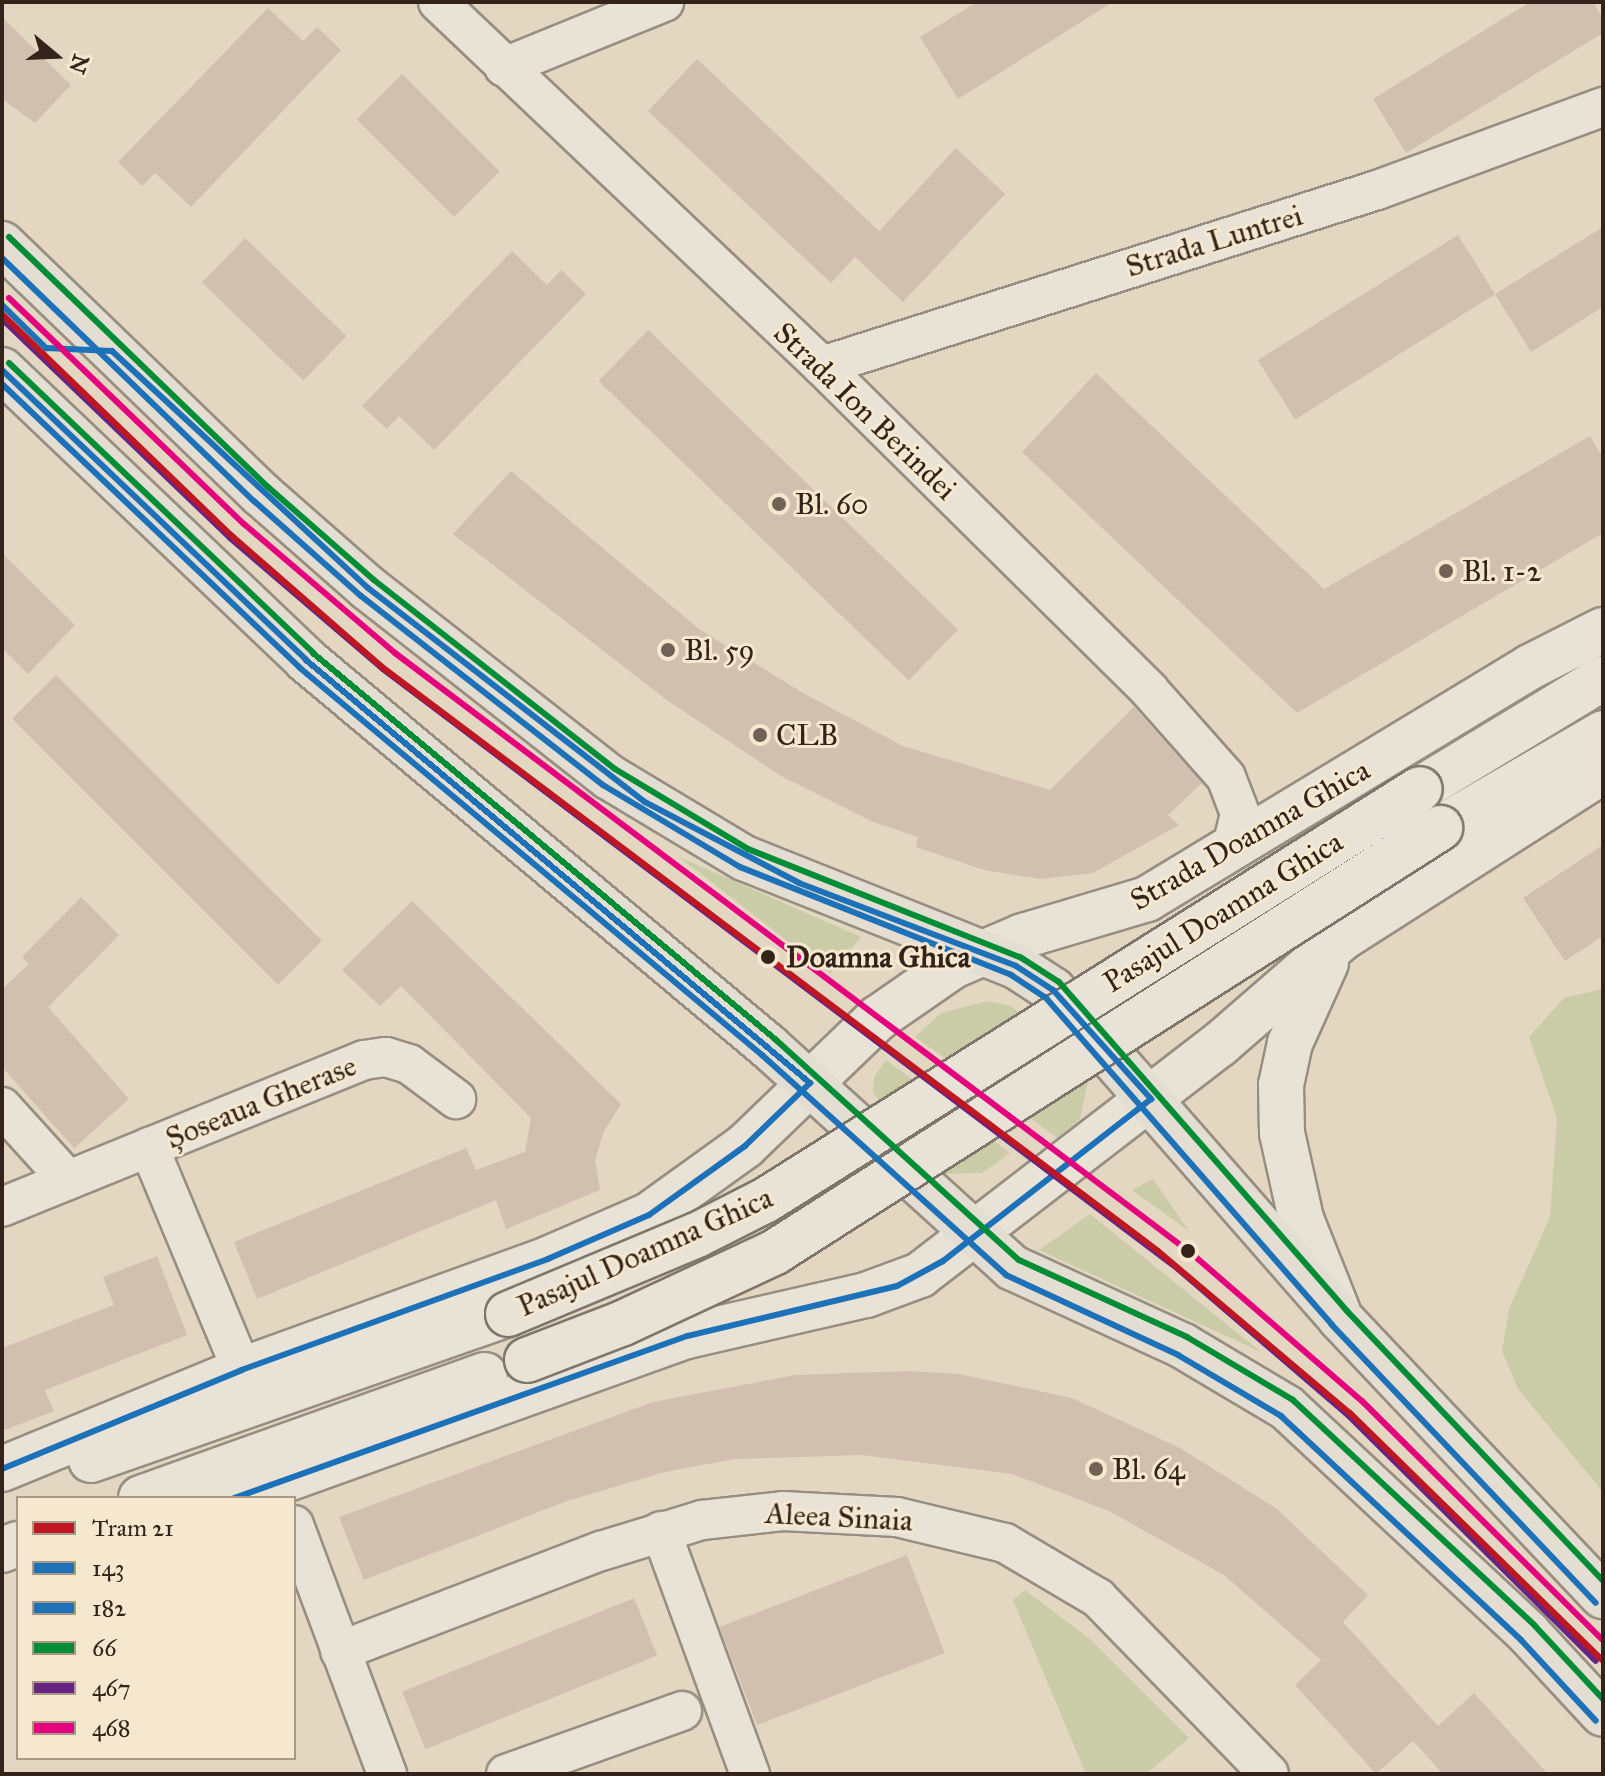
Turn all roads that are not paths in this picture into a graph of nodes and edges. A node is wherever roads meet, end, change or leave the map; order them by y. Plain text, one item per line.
1 (438, 2) edge
2 (664, 2) edge
3 (504, 67) junction
4 (1603, 107) edge
5 (2, 244) edge
6 (822, 366) junction
7 (2, 370) edge
8 (1603, 630) edge
9 (1603, 678) edge
10 (1603, 733) edge
11 (1603, 771) edge
12 (1231, 850) junction
13 (1342, 938) junction
14 (981, 951) junction
15 (810, 1083) junction
16 (456, 1099) dead end
17 (1151, 1099) junction
18 (2, 1107) edge
19 (149, 1147) junction
20 (68, 1180) junction
21 (2, 1207) edge
22 (974, 1236) junction
23 (1340, 1318) junction
24 (242, 1370) junction
25 (2, 1469) edge
26 (282, 1490) edge
27 (2, 1491) edge
28 (147, 1496) edge
29 (246, 1496) edge
30 (296, 1530) edge
31 (661, 1531) junction
32 (1603, 1596) edge
33 (340, 1651) junction
34 (682, 1711) dead end
35 (1603, 1714) edge
36 (387, 1774) edge
37 (506, 1774) edge
38 (750, 1774) edge
39 (1269, 1774) edge

1 - 3 street, Strada Ion Berindei
2 - 3 street
3 - 6 street, Strada Ion Berindei
4 - 6 street, Strada Luntrei
5 - 14 main road
6 - 12 street, Strada Ion Berindei
7 - 15 main road
8 - 12 main road, Strada Doamna Ghica
9 - 27 main road, Pasajul Doamna Ghica, bridge
10 - 28 main road, Pasajul Doamna Ghica, bridge
11 - 13 main road
12 - 14 main road, Strada Doamna Ghica
13 - 17 main road
13 - 23 main road
14 - 15 main road, Strada Doamna Ghica
14 - 17 main road
15 - 22 main road
15 - 24 main road, Strada Doamna Ghica
16 - 19 street, Șoseaua Gherase
17 - 22 main road
17 - 23 main road
18 - 20 street
19 - 20 street, Șoseaua Gherase
19 - 24 street, Șoseaua Gherase
20 - 21 street, Șoseaua Gherase
22 - 26 main road
22 - 35 main road
23 - 32 main road
24 - 25 main road, Strada Doamna Ghica
26 - 29 main road
30 - 33 street
31 - 33 street, Aleea Sinaia
31 - 38 street
31 - 39 street, Aleea Sinaia
33 - 36 street
34 - 37 street

